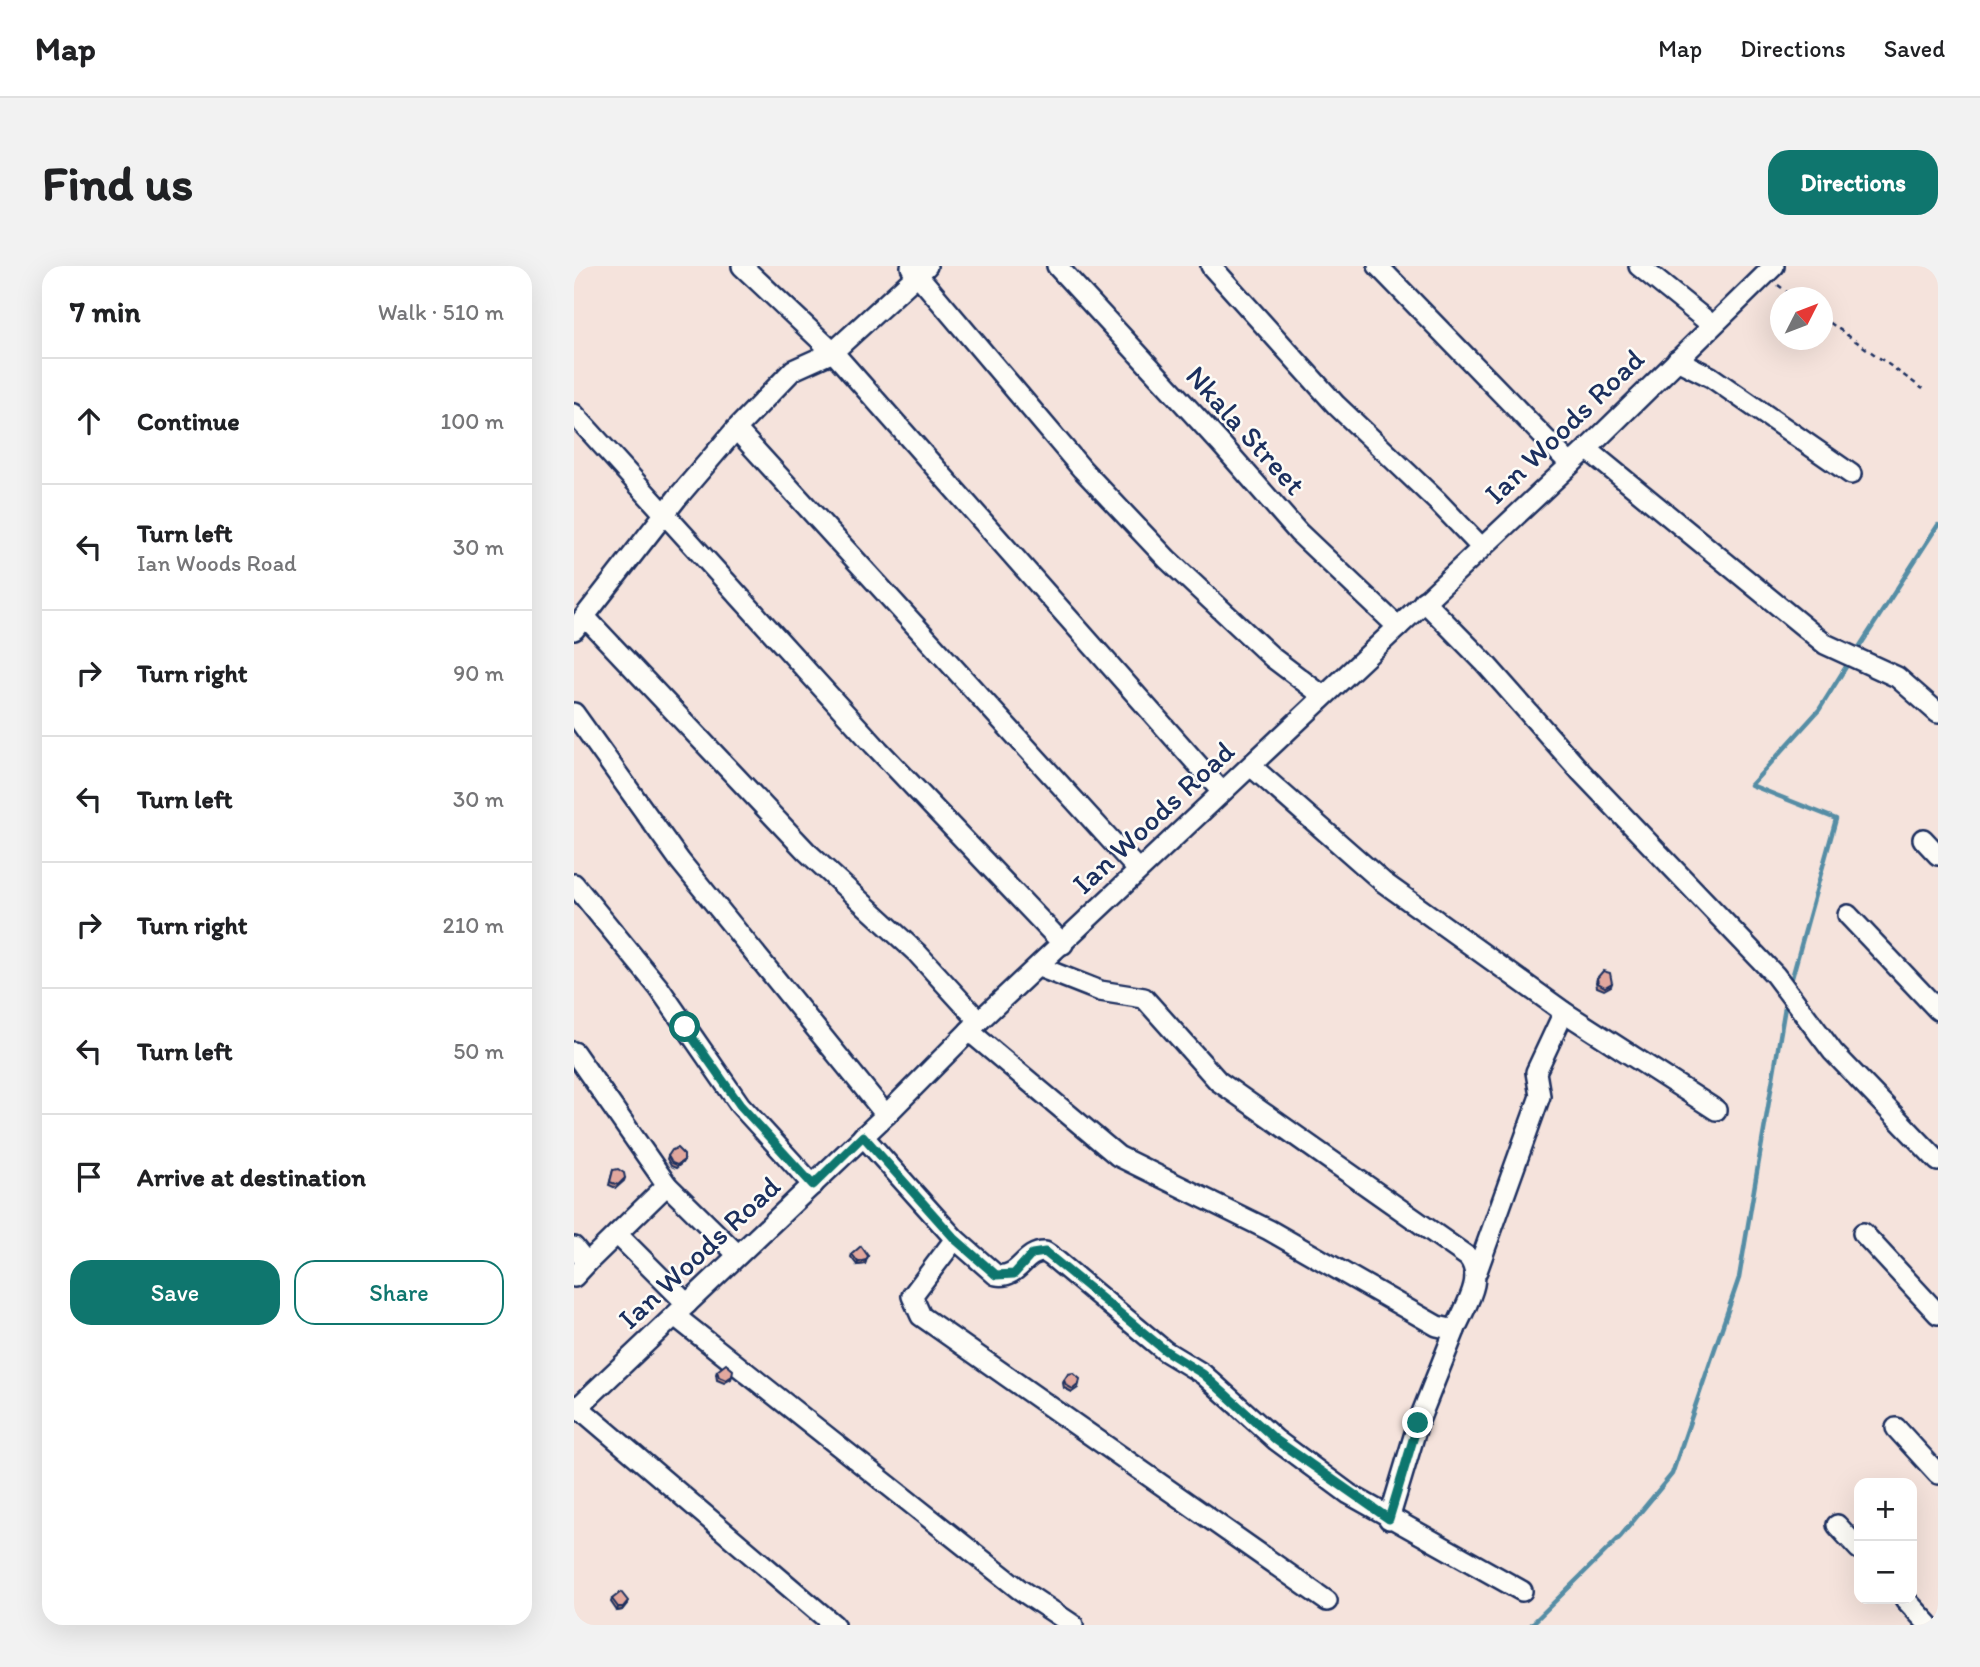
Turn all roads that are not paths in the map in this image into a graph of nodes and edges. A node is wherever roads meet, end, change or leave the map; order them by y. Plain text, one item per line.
1 (742, 266) edge
2 (1057, 266) edge
3 (1211, 266) edge
4 (1378, 266) edge
5 (1639, 266) edge
6 (919, 269) edge
7 (1769, 271) edge
8 (1712, 325) junction
9 (832, 352) junction
10 (1677, 360) junction
11 (574, 414) edge
12 (736, 429) junction
13 (1587, 449) junction
14 (1570, 464) junction
15 (1851, 474) dead end
16 (667, 514) junction
17 (1481, 547) junction
18 (1424, 601) junction
19 (580, 624) edge
20 (1398, 626) junction
21 (1324, 696) junction
22 (574, 713) edge
23 (1938, 713) edge
24 (1251, 766) junction
25 (1222, 792) junction
26 (1923, 839) dead end
27 (1938, 855) edge
28 (1138, 870) junction
29 (574, 884) edge
30 (1848, 915) dead end
31 (1063, 944) junction
32 (1039, 967) junction
33 (1938, 1010) edge
34 (1564, 1012) junction
35 (974, 1026) junction
36 (574, 1052) edge
37 (1716, 1110) dead end
38 (886, 1115) junction
39 (863, 1136) junction
40 (1938, 1161) edge
41 (667, 1185) junction
42 (813, 1185) junction
43 (1863, 1233) dead end
44 (617, 1234) junction
45 (955, 1239) junction
46 (574, 1247) edge
47 (738, 1255) junction
48 (580, 1270) edge
49 (1476, 1270) junction
50 (681, 1310) junction
51 (1938, 1314) edge
52 (1455, 1330) junction
53 (576, 1409) edge
54 (1896, 1428) dead end
55 (1938, 1474) edge
56 (1389, 1519) junction
57 (1837, 1525) dead end
58 (1854, 1544) edge
59 (1522, 1591) dead end
60 (1327, 1601) dead end
61 (1910, 1604) edge
62 (834, 1625) edge
63 (1073, 1625) edge
64 (1929, 1625) edge

1 - 9 street
2 - 20 street, Nkala Street
3 - 17 street
4 - 14 street
5 - 8 street
6 - 9 street
6 - 21 street
7 - 8 street, Ian Woods Road
8 - 10 street, Ian Woods Road
9 - 12 street
9 - 25 street
10 - 13 street, Ian Woods Road
10 - 15 street
11 - 16 street
12 - 16 street
12 - 28 street
13 - 14 street, Ian Woods Road
13 - 23 street
14 - 17 street, Ian Woods Road
16 - 19 street
16 - 31 street
17 - 18 street, Ian Woods Road
18 - 20 street, Ian Woods Road
18 - 40 street
19 - 35 street
20 - 21 street, Ian Woods Road
21 - 24 street, Ian Woods Road
22 - 38 street
24 - 25 street, Ian Woods Road
24 - 34 street
25 - 28 street, Ian Woods Road
26 - 27 street
28 - 31 street, Ian Woods Road
29 - 42 street
30 - 33 street
31 - 32 street, Ian Woods Road
32 - 35 street, Ian Woods Road
32 - 49 street
34 - 37 street
34 - 49 street
35 - 38 street, Ian Woods Road
35 - 52 street
36 - 41 street
38 - 39 street, Ian Woods Road
39 - 42 street, Ian Woods Road
39 - 45 street
41 - 44 street
41 - 47 street
42 - 47 street, Ian Woods Road
43 - 51 street
44 - 48 street
44 - 50 street
45 - 56 street
45 - 60 street
46 - 48 street
47 - 50 street, Ian Woods Road
49 - 52 street
50 - 53 street, Ian Woods Road
50 - 63 street
52 - 56 street
53 - 62 street
54 - 55 street
56 - 59 street
57 - 58 street
61 - 64 street

